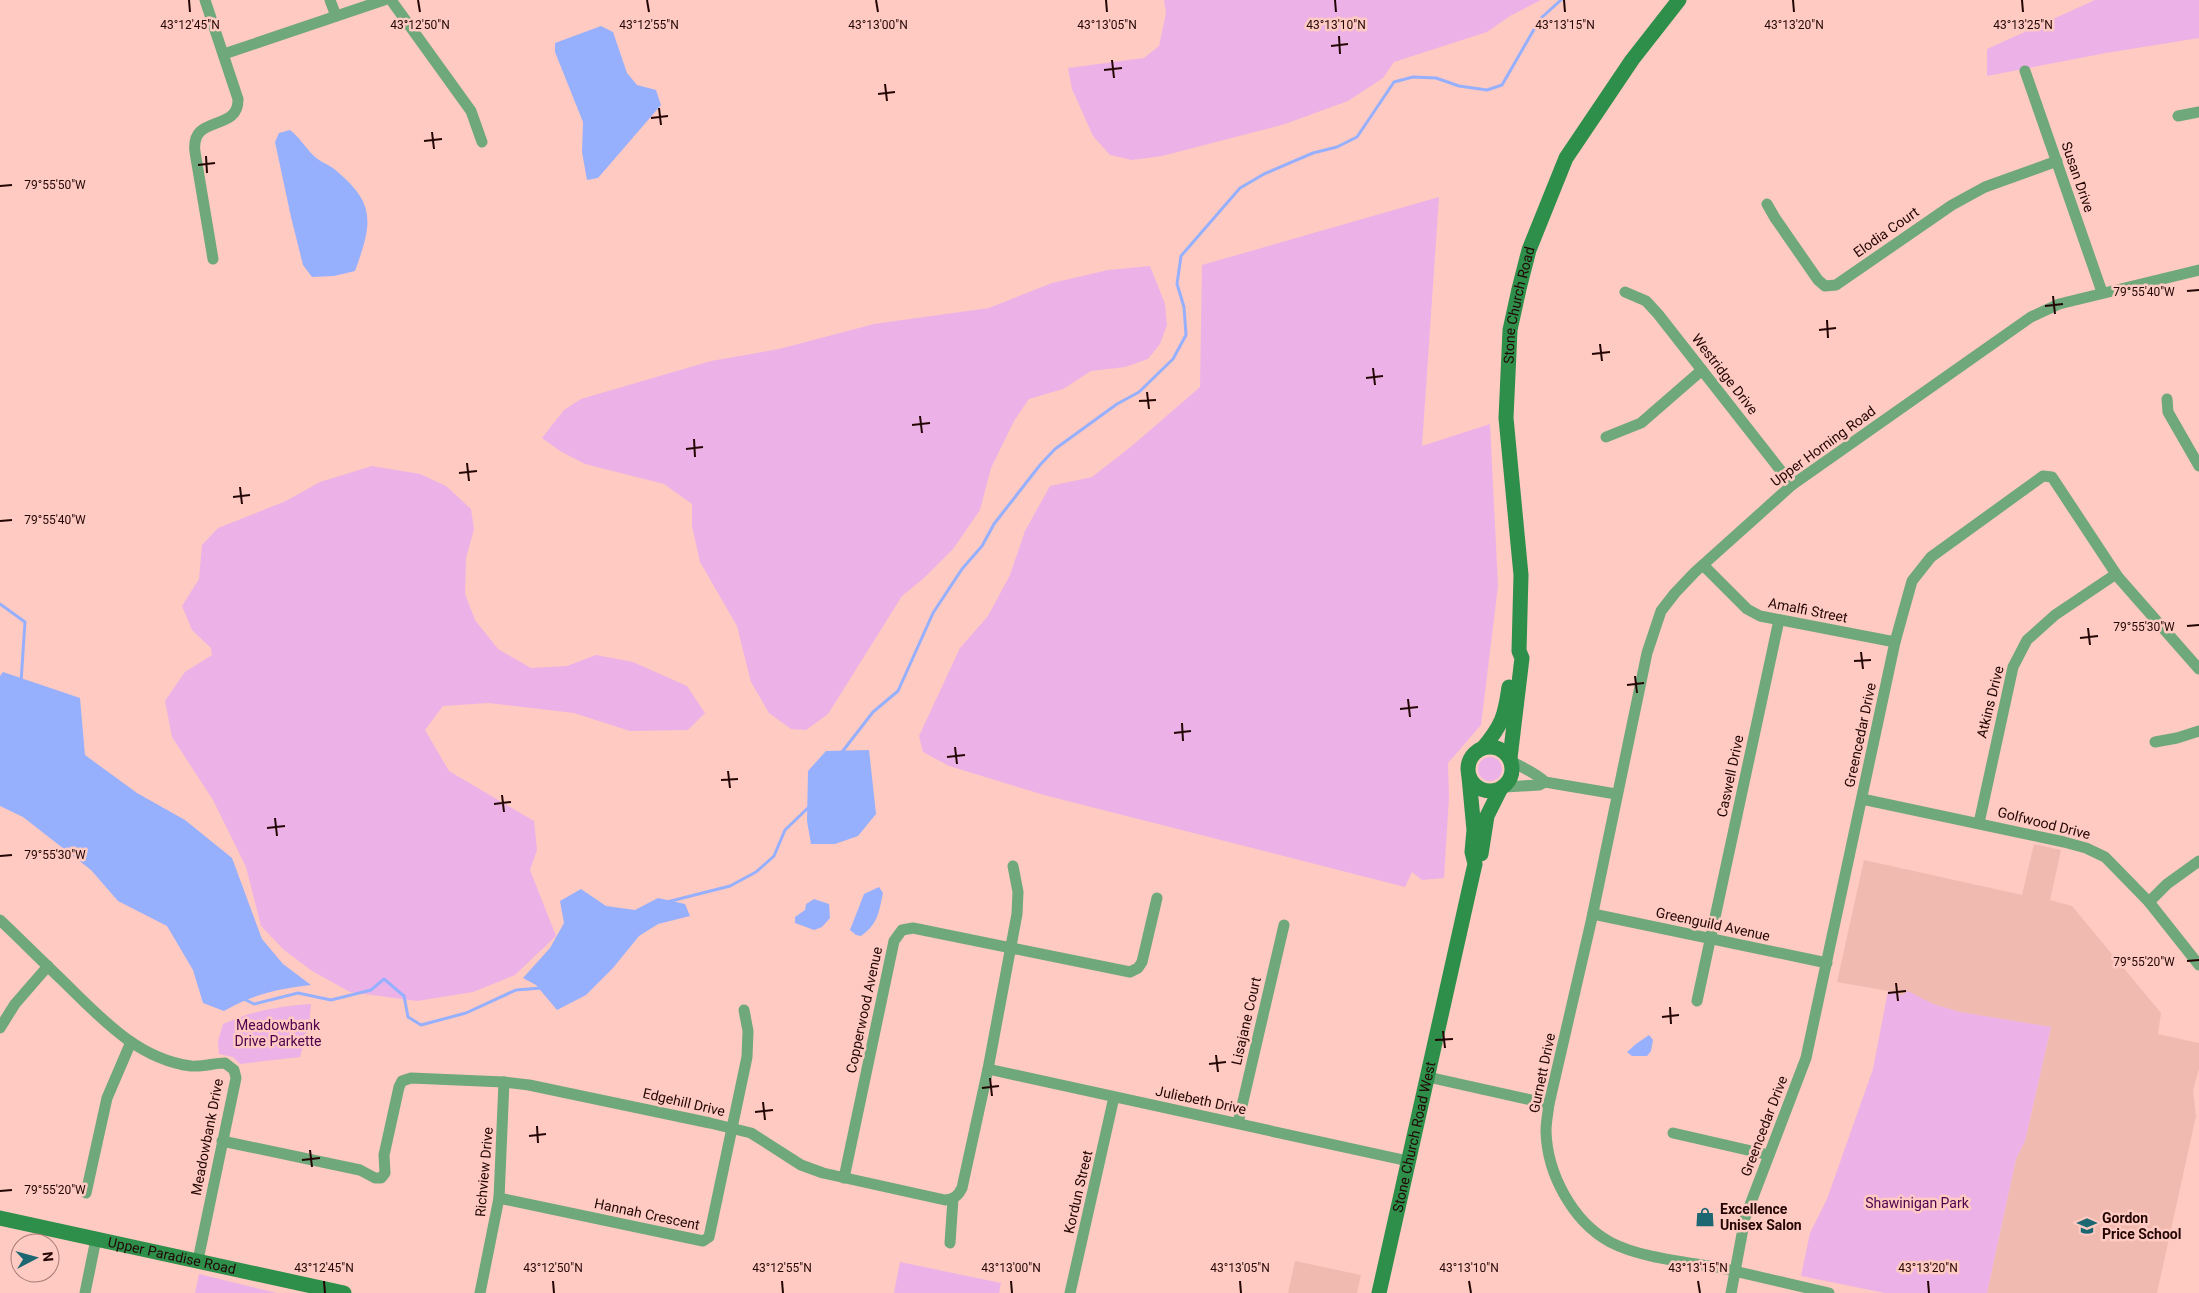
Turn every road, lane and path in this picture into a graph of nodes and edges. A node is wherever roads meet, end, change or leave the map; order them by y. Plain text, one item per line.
1 (205, 0) edge
2 (330, 0) edge
3 (384, 0) edge
4 (392, 0) edge
5 (1679, 0) edge
6 (336, 16) junction
7 (224, 54) junction
8 (2025, 71) dead end
9 (2199, 112) edge
10 (2178, 116) dead end
11 (482, 142) dead end
12 (2057, 161) junction
13 (1768, 204) dead end
14 (213, 259) dead end
15 (2199, 270) edge
16 (1625, 292) dead end
17 (2102, 292) junction
18 (1702, 370) junction
19 (2167, 399) dead end
20 (1606, 437) dead end
21 (2199, 466) edge
22 (1792, 485) junction
23 (1703, 565) junction
24 (2116, 574) junction
25 (1779, 620) junction
26 (1895, 642) junction
27 (1519, 652) junction
28 (2199, 669) edge
29 (2199, 731) edge
30 (2155, 742) dead end
31 (1483, 748) junction
32 (1511, 760) junction
33 (1470, 777) junction
34 (1545, 782) junction
35 (1502, 788) junction
36 (1616, 794) junction
37 (1862, 799) junction
38 (1979, 823) junction
39 (2199, 862) edge
40 (1475, 864) junction
41 (1013, 866) dead end
42 (1157, 898) dead end
43 (2149, 902) junction
44 (1593, 914) junction
45 (0, 920) edge
46 (1284, 925) dead end
47 (1711, 939) junction
48 (1010, 948) junction
49 (1827, 963) junction
50 (2199, 965) edge
51 (48, 966) junction
52 (1697, 1001) dead end
53 (744, 1010) dead end
54 (0, 1028) edge
55 (131, 1042) junction
56 (988, 1069) junction
57 (1428, 1077) junction
58 (504, 1082) junction
59 (1114, 1097) junction
60 (1549, 1104) junction
61 (1238, 1123) junction
62 (733, 1128) junction
63 (1673, 1133) dead end
64 (222, 1141) junction
65 (1769, 1155) junction
66 (1408, 1161) junction
67 (844, 1178) junction
68 (86, 1193) dead end
69 (499, 1198) junction
70 (953, 1199) junction
71 (0, 1218) edge
72 (96, 1239) junction
73 (950, 1243) dead end
74 (198, 1260) junction
75 (1736, 1271) junction
76 (85, 1293) edge
77 (344, 1293) edge
78 (480, 1293) edge
79 (1070, 1293) edge
80 (1379, 1293) edge
81 (1731, 1293) edge
82 (1829, 1293) edge

1 - 7 street
2 - 6 street
3 - 6 street
4 - 11 street
5 - 27 main road, Stone Church Road
6 - 7 street
7 - 14 street
8 - 12 street, Susan Drive
9 - 10 street
12 - 13 street, Elodia Court
12 - 17 street, Susan Drive
15 - 17 street, Upper Horning Road
16 - 18 street, Westridge Drive
17 - 22 street, Upper Horning Road
18 - 20 street
18 - 22 street, Westridge Drive
19 - 21 street
22 - 23 street, Upper Horning Road
23 - 25 street, Amalfi Street
23 - 36 street, Upper Horning Road
24 - 26 street, Greencedar Drive
24 - 28 street, Greencedar Drive
24 - 38 street, Atkins Drive
25 - 26 street, Amalfi Street
25 - 47 street, Caswell Drive
26 - 37 street, Greencedar Drive
27 - 31 main road, Stone Church Road
27 - 32 main road, Stone Church Road
29 - 30 street
31 - 32 main road
31 - 33 main road
32 - 34 street
32 - 35 main road
33 - 35 main road
33 - 40 main road
34 - 35 street
34 - 36 street
35 - 40 main road
36 - 44 street, Gurnett Drive
37 - 38 street, Golfwood Drive
37 - 49 street, Greencedar Drive
38 - 43 street, Golfwood Drive
39 - 43 street
40 - 57 main road, Stone Church Road West
41 - 48 street
42 - 48 street, Copperwood Avenue
43 - 50 street, Golfwood Drive
44 - 47 street, Greenguild Avenue
44 - 60 street, Gurnett Drive
45 - 51 street, Meadowbank Drive
46 - 61 street, Lisajane Court
47 - 49 street, Greenguild Avenue
47 - 52 street, Caswell Drive
48 - 56 street
48 - 67 street, Copperwood Avenue
49 - 65 street, Greencedar Drive
51 - 54 street
51 - 55 street, Meadowbank Drive
53 - 62 street, Hannah Crescent
55 - 64 street, Meadowbank Drive
55 - 68 street
56 - 59 street, Juliebeth Drive
56 - 70 street
57 - 60 street
57 - 66 main road, Stone Church Road West
58 - 62 street, Edgehill Drive
58 - 64 street, Edgehill Drive
58 - 69 street, Richview Drive
59 - 61 street, Juliebeth Drive
59 - 79 street, Kordun Street
60 - 75 street, Gurnett Drive
61 - 66 street, Juliebeth Drive
62 - 67 street, Edgehill Drive
62 - 69 street, Hannah Crescent
63 - 65 street
64 - 74 street, Meadowbank Drive
65 - 75 street, Greencedar Drive
66 - 80 main road, Stone Church Road West
67 - 70 street, Edgehill Drive
69 - 78 street, Richview Drive
70 - 73 street
71 - 72 main road, Upper Paradise Road
72 - 74 main road, Upper Paradise Road
72 - 76 street
74 - 77 main road, Upper Paradise Road
75 - 81 street, Greencedar Drive
75 - 82 street, Gurnett Drive

